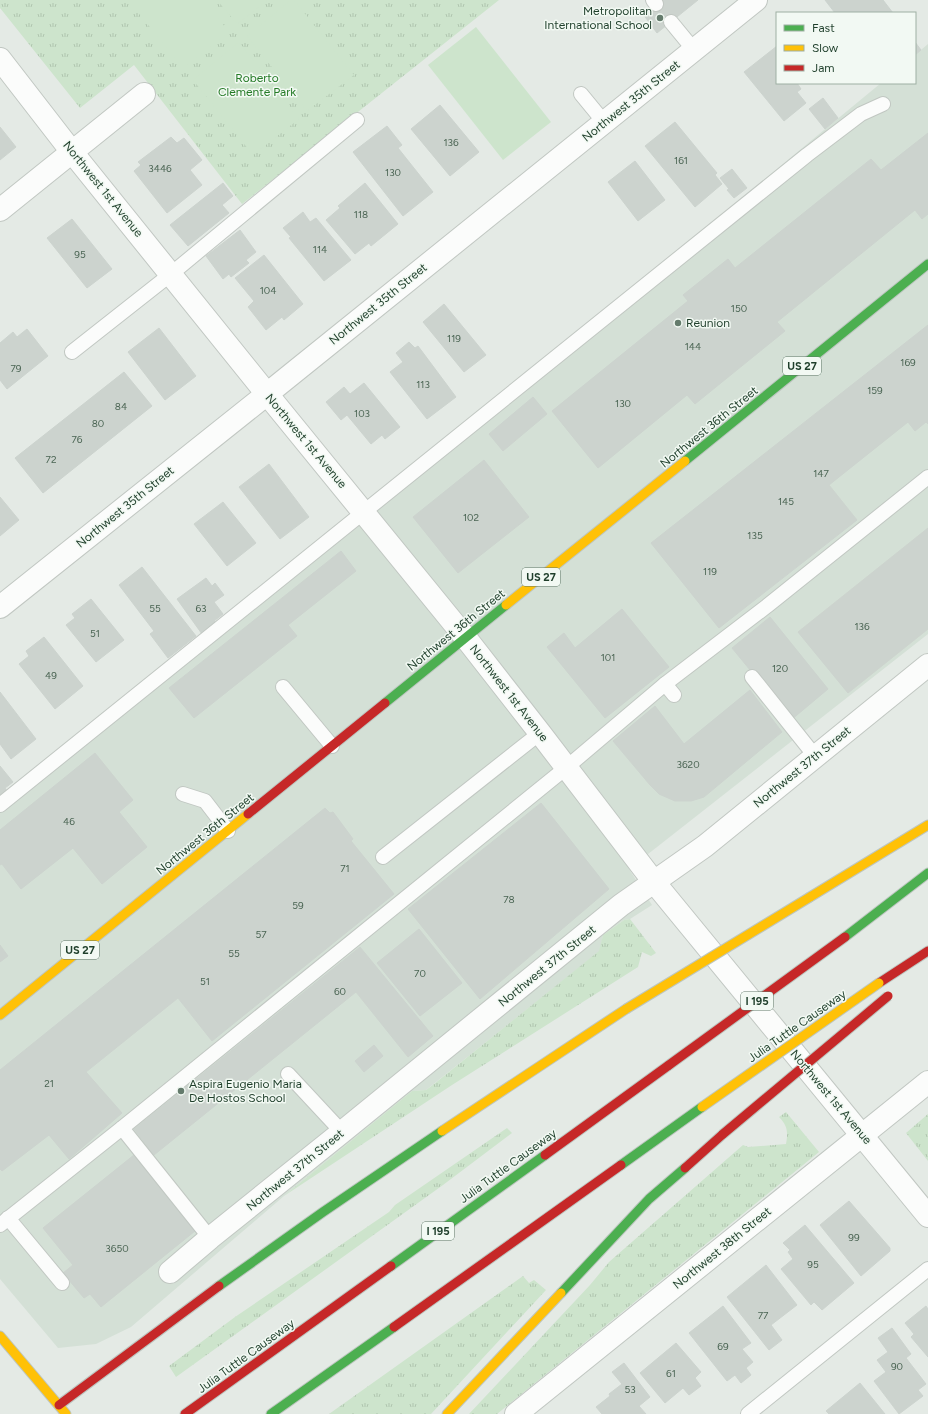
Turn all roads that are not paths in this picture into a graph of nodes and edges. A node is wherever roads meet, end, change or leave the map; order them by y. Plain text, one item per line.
1 (756, 0) edge
2 (671, 22) dead end
3 (694, 50) junction
4 (0, 59) edge
5 (144, 94) dead end
6 (582, 94) dead end
7 (883, 104) dead end
8 (357, 120) dead end
9 (604, 122) junction
10 (72, 152) junction
11 (0, 210) edge
12 (928, 264) edge
13 (171, 274) junction
14 (72, 352) dead end
15 (267, 394) junction
16 (928, 477) edge
17 (364, 512) junction
18 (0, 607) edge
19 (465, 637) junction
20 (928, 665) edge
21 (752, 677) dead end
22 (665, 684) junction
23 (283, 687) dead end
24 (674, 696) dead end
25 (540, 733) junction
26 (332, 746) junction
27 (815, 756) junction
28 (567, 767) junction
29 (183, 794) dead end
30 (0, 804) edge
31 (928, 825) edge
32 (228, 831) junction
33 (383, 857) dead end
34 (928, 873) edge
35 (654, 882) junction
36 (928, 884) edge
37 (846, 937) junction
38 (928, 950) edge
39 (928, 959) edge
40 (917, 970) dead end
41 (891, 993) dead end
42 (0, 1015) edge
43 (288, 1074) dead end
44 (928, 1082) edge
45 (122, 1128) junction
46 (342, 1132) junction
47 (862, 1135) junction
48 (928, 1216) edge
49 (4, 1221) edge
50 (210, 1238) junction
51 (928, 1269) edge
52 (170, 1272) dead end
53 (62, 1283) dead end
54 (0, 1336) edge
55 (59, 1405) junction
56 (66, 1414) edge
57 (185, 1414) edge
58 (271, 1414) edge
59 (447, 1414) edge
60 (516, 1414) edge
61 (748, 1414) edge

1 - 3 street, Northwest 35th Street
2 - 3 lane
3 - 9 street, Northwest 35th Street
4 - 10 street, Northwest 1st Avenue
5 - 10 street
6 - 9 lane
7 - 17 lane
8 - 13 lane
9 - 15 street, Northwest 35th Street
10 - 11 street
10 - 13 street, Northwest 1st Avenue
12 - 19 main road, Northwest 36th Street / US 27
13 - 14 lane
13 - 15 street, Northwest 1st Avenue
15 - 17 street, Northwest 1st Avenue
15 - 18 street, Northwest 35th Street
16 - 22 lane
17 - 19 street, Northwest 1st Avenue
17 - 30 lane
19 - 25 street, Northwest 1st Avenue
19 - 26 main road, Northwest 36th Street / US 27
20 - 27 street, Northwest 37th Street
21 - 27 lane
22 - 24 lane
22 - 28 lane
23 - 26 lane
25 - 28 street, Northwest 1st Avenue
25 - 33 lane
26 - 32 main road, Northwest 36th Street / US 27
27 - 35 street, Northwest 37th Street
28 - 35 street, Northwest 1st Avenue
28 - 45 lane
29 - 32 lane
31 - 55 main road, bridge
32 - 42 main road, Northwest 36th Street / US 27
34 - 37 main road
35 - 46 street, Northwest 37th Street
35 - 47 street, Northwest 1st Avenue
36 - 37 main road
37 - 57 main road, Julia Tuttle Causeway / I 195, bridge
38 - 58 main road, Julia Tuttle Causeway, bridge
39 - 40 main road
41 - 59 main road, bridge
43 - 46 lane
44 - 47 street, Northwest 38th Street
45 - 49 lane
45 - 50 lane
46 - 50 street, Northwest 37th Street
47 - 48 street, Northwest 1st Avenue
47 - 60 street, Northwest 38th Street
49 - 53 lane
50 - 52 street, Northwest 37th Street
51 - 61 lane
54 - 55 main road
55 - 56 main road

